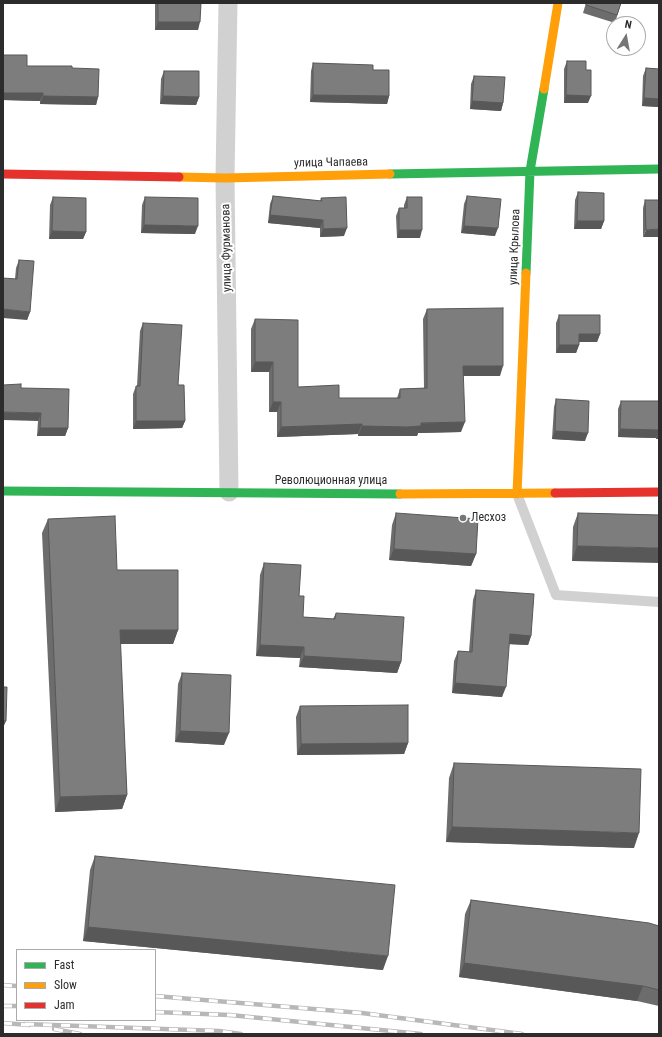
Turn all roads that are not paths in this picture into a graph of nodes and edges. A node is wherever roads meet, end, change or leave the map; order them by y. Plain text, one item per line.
1 (228, 3) edge
2 (558, 3) edge
3 (659, 169) edge
4 (530, 171) junction
5 (3, 174) edge
6 (226, 178) junction
7 (3, 491) edge
8 (229, 492) junction
9 (659, 492) edge
10 (517, 494) junction
11 (659, 602) edge

1 - 6 street, улица Фурманова
2 - 4 street, улица Крылова
3 - 4 street, улица Чапаева
4 - 6 street, улица Чапаева
4 - 10 street, улица Крылова
5 - 6 street, улица Чапаева
6 - 8 street, улица Фурманова
7 - 8 street, Революционная улица
8 - 10 street, Революционная улица
9 - 10 street, Революционная улица
10 - 11 lane

